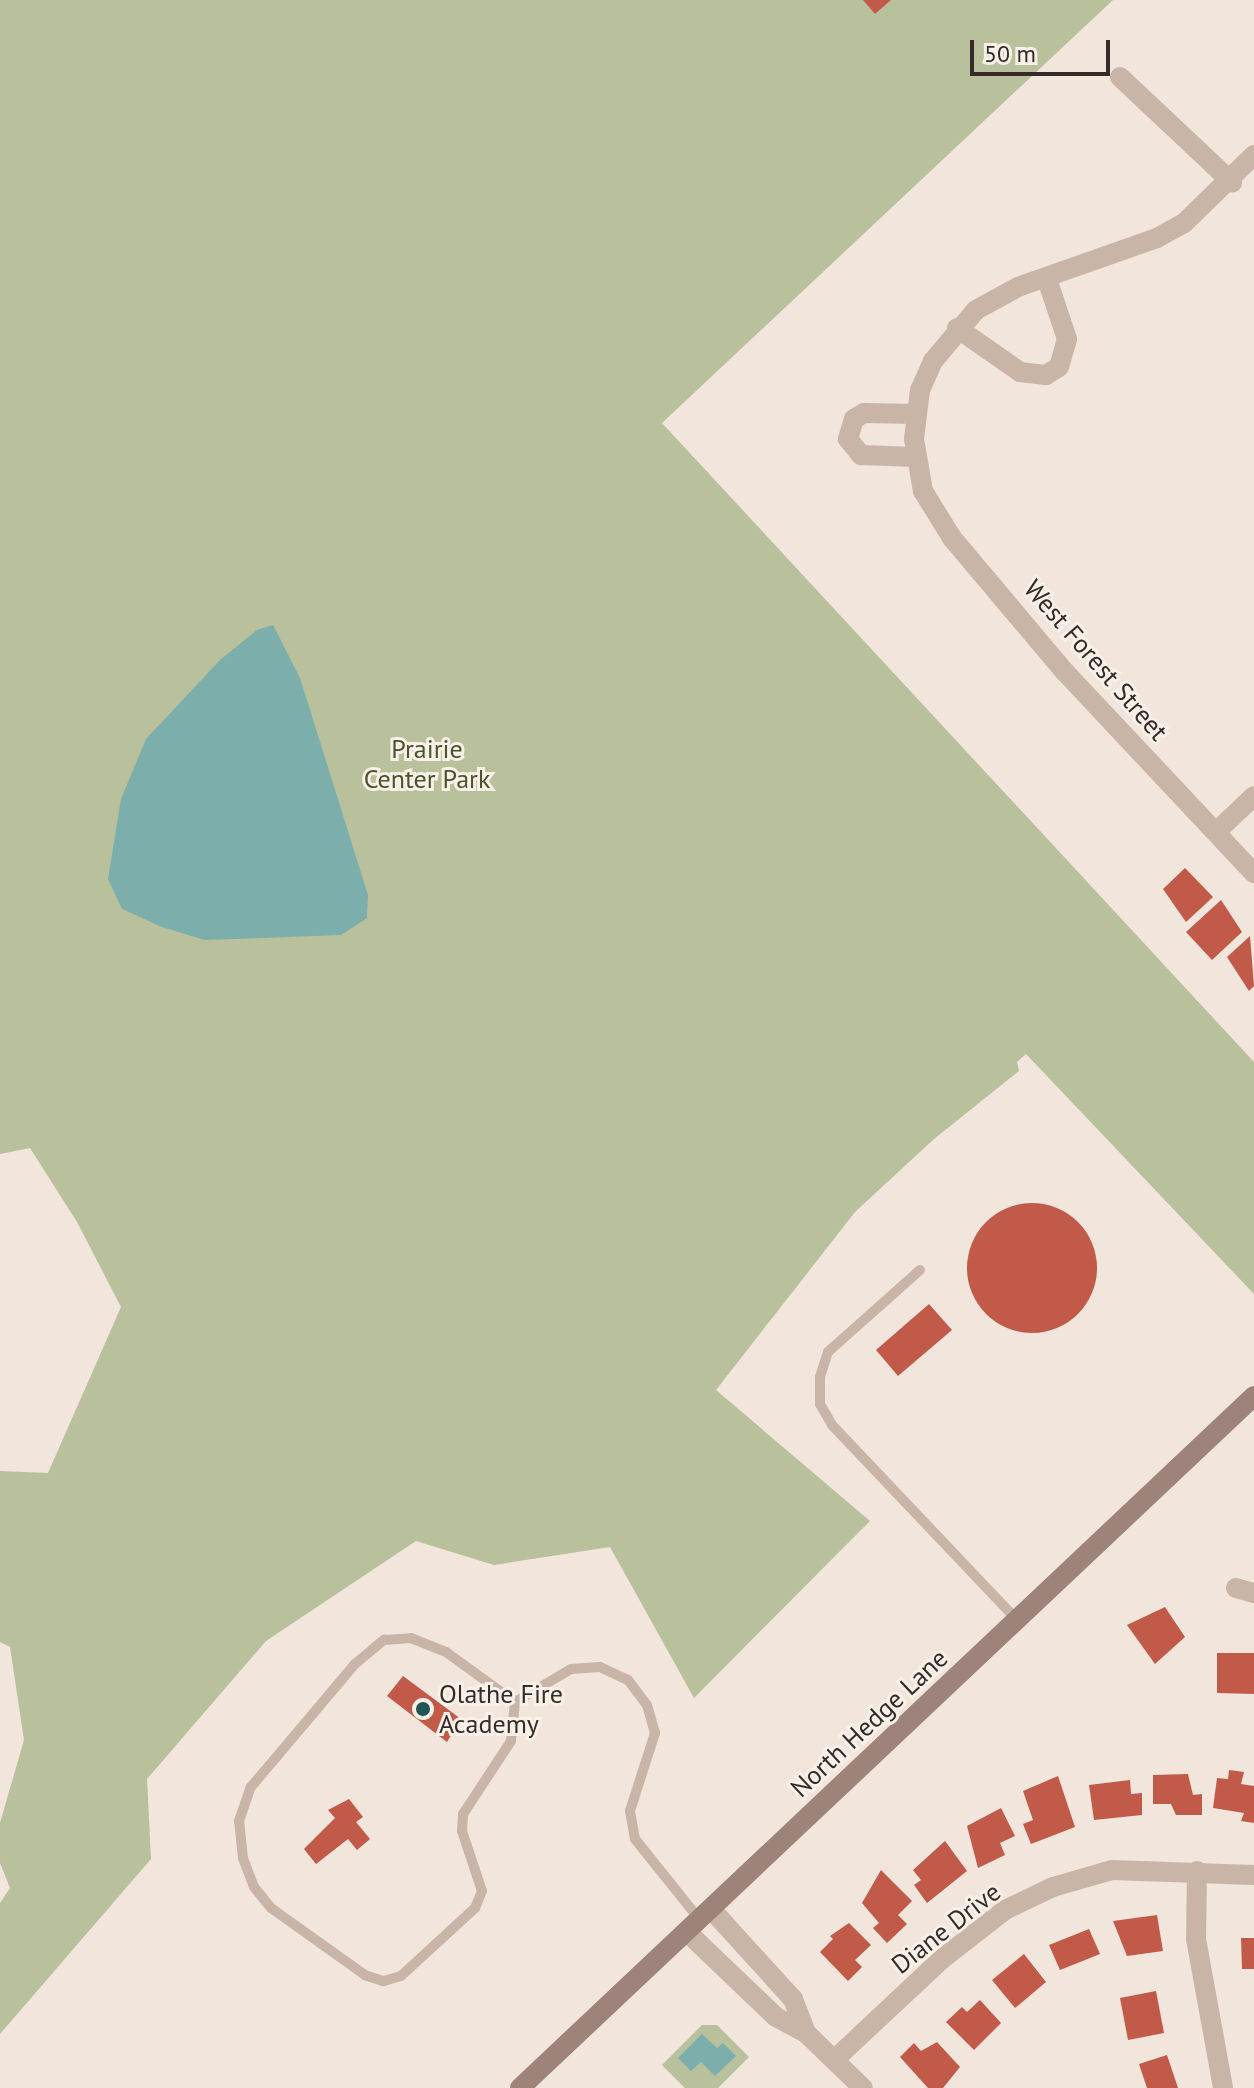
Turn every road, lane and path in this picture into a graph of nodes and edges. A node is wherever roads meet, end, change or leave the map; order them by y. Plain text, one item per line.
1 (1120, 77) dead end
2 (1254, 155) edge
3 (1232, 182) junction
4 (1047, 279) junction
5 (957, 328) junction
6 (916, 414) junction
7 (916, 463) junction
8 (1254, 796) edge
9 (1216, 832) junction
10 (1254, 873) edge
11 (920, 1270) dead end
12 (1254, 1396) edge
13 (1017, 1620) junction
14 (515, 1702) junction
15 (1197, 1871) junction
16 (1254, 1875) edge
17 (699, 1921) junction
18 (806, 2033) junction
19 (834, 2060) junction
20 (520, 2088) edge
21 (863, 2088) edge
22 (1223, 2088) edge

1 - 3 street
2 - 3 street
3 - 4 street
4 - 5 street
4 - 5 street
5 - 6 street
6 - 7 street
6 - 7 street
7 - 9 street, West Forest Street
8 - 9 street
9 - 10 street, West Forest Street
11 - 13 lane
12 - 13 street, North Hedge Lane
13 - 17 street, North Hedge Lane
14 - 14 lane
14 - 17 lane
15 - 16 street, Diane Drive
15 - 19 street, Diane Drive
15 - 22 street
17 - 18 street
17 - 18 street
17 - 20 street, North Hedge Lane
18 - 19 street
19 - 21 street

